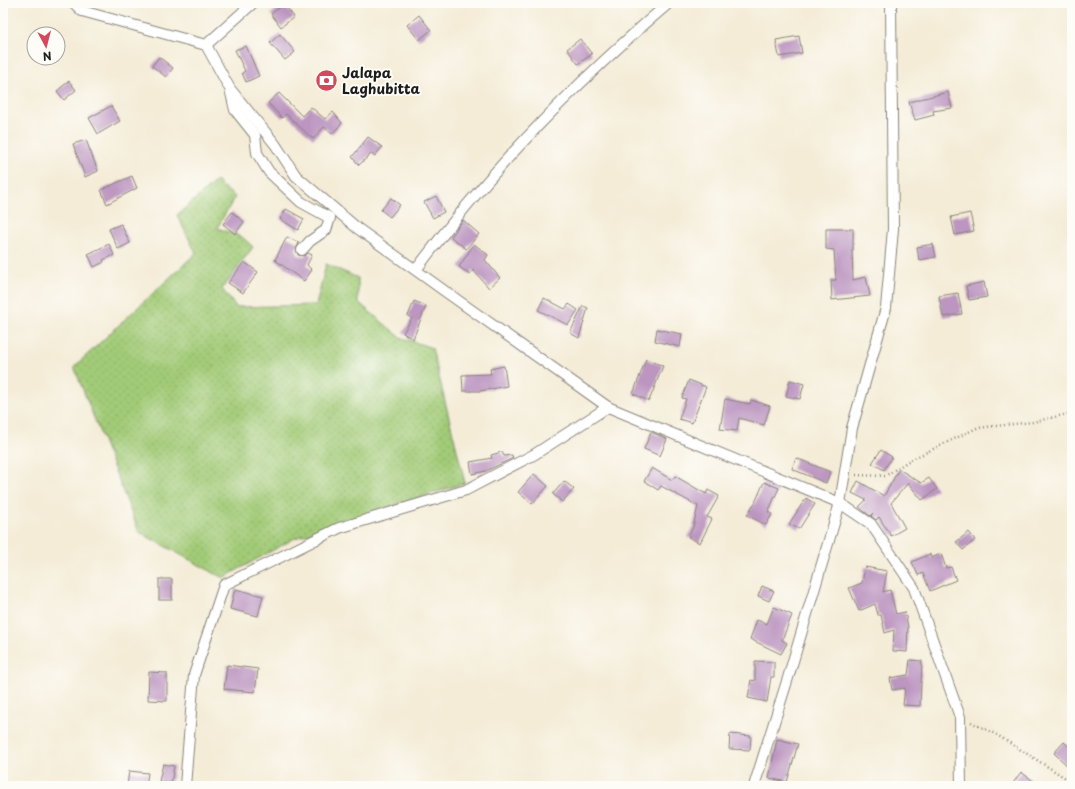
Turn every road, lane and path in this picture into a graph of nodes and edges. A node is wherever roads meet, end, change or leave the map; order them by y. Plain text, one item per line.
1 (74, 3) edge
2 (253, 3) edge
3 (669, 3) edge
4 (891, 3) edge
5 (206, 45) junction
6 (230, 89) junction
7 (302, 250) dead end
8 (416, 270) junction
9 (608, 407) junction
10 (1072, 413) edge
11 (845, 475) junction
12 (840, 503) junction
13 (960, 717) junction
14 (1072, 782) edge
15 (186, 786) edge
16 (754, 786) edge
17 (962, 786) edge

1 - 5 street
2 - 5 street
3 - 8 street
4 - 11 street
5 - 6 street
6 - 7 street
6 - 8 street
8 - 9 street
9 - 12 street
9 - 15 street
10 - 11 path
11 - 12 street
12 - 13 street
12 - 16 street
13 - 14 path
13 - 17 street

